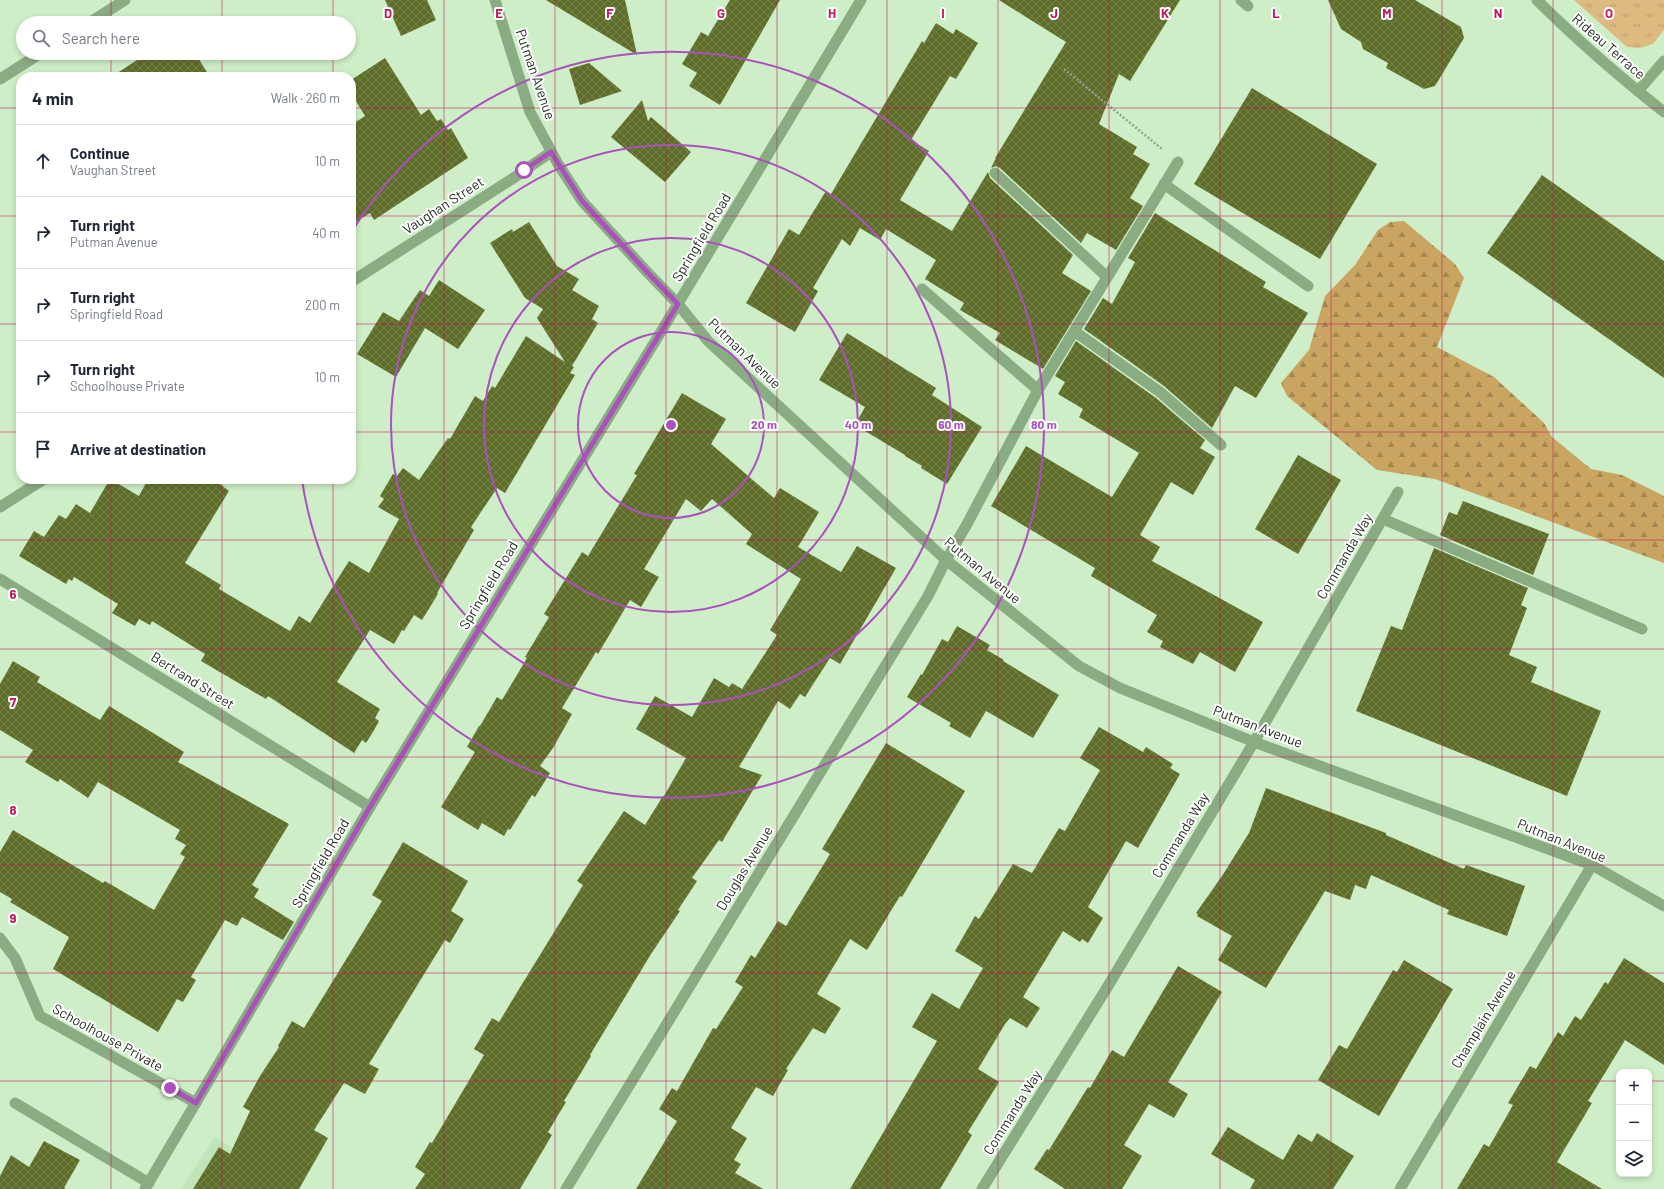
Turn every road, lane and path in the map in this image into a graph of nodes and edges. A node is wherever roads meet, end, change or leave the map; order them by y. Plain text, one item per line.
1 (125, 0) edge
2 (495, 0) edge
3 (861, 0) edge
4 (1537, 0) edge
5 (100, 16) edge
6 (30, 60) edge
7 (1664, 61) edge
8 (1064, 69) dead end
9 (0, 79) edge
10 (1638, 92) junction
11 (1664, 112) edge
12 (551, 152) junction
13 (1178, 162) joint
14 (995, 173) dead end
15 (1164, 184) junction
16 (1107, 278) junction
17 (356, 279) edge
18 (1308, 286) dead end
19 (922, 289) dead end
20 (678, 304) junction
21 (1074, 331) junction
22 (1038, 390) junction
23 (1221, 445) dead end
24 (36, 484) edge
25 (1398, 492) dead end
26 (0, 507) edge
27 (1383, 519) junction
28 (946, 560) junction
29 (0, 579) edge
30 (1642, 629) dead end
31 (1254, 742) junction
32 (370, 807) junction
33 (1592, 865) junction
34 (1664, 906) edge
35 (0, 938) edge
36 (15, 1103) dead end
37 (196, 1103) junction
38 (147, 1186) edge
39 (566, 1189) edge
40 (982, 1189) edge
41 (1400, 1189) edge

1 - 5 street
2 - 12 street, Putman Avenue
3 - 20 street, Springfield Road
4 - 10 street, Rideau Terrace
6 - 9 street
7 - 10 street
8 - 13 path
10 - 11 street, Rideau Terrace
12 - 17 street, Vaughan Street
12 - 20 street, Putman Avenue
13 - 15 street, Douglas Avenue
14 - 16 street
15 - 16 street, Douglas Avenue
15 - 18 street
16 - 21 street, Douglas Avenue
19 - 22 street
20 - 28 street, Putman Avenue
20 - 32 street, Springfield Road
21 - 22 street, Douglas Avenue
21 - 23 street
22 - 28 street, Douglas Avenue
24 - 26 street
25 - 27 street, Commanda Way
27 - 30 street
27 - 31 street, Commanda Way
28 - 31 street, Putman Avenue
28 - 39 street, Douglas Avenue
29 - 32 street, Bertrand Street
31 - 33 street, Putman Avenue
31 - 40 street, Commanda Way
32 - 37 street, Springfield Road
33 - 34 street, Putman Avenue
33 - 41 street, Champlain Avenue
35 - 37 street, Schoolhouse Private
36 - 38 street
37 - 38 street, Springfield Road

